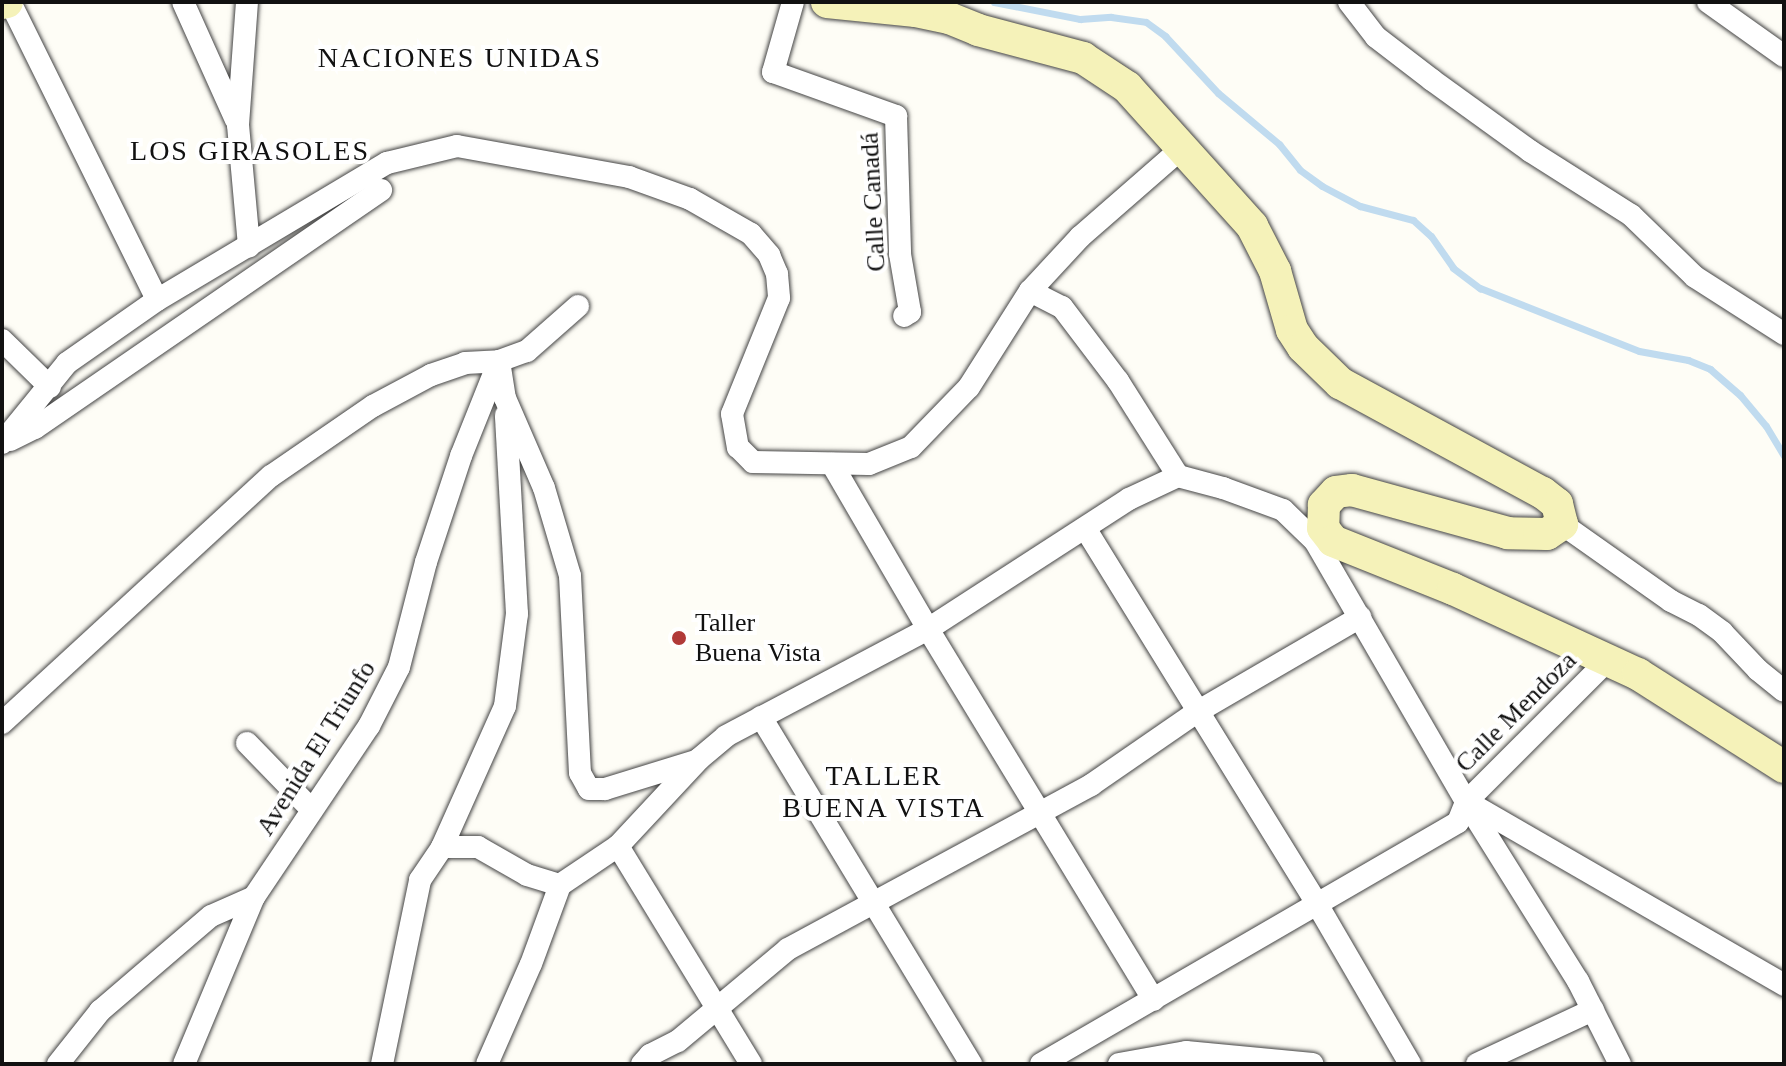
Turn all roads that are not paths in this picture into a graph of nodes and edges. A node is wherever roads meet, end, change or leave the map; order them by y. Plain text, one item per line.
1 (6, 2) edge
2 (183, 2) edge
3 (247, 2) edge
4 (793, 2) edge
5 (827, 2) edge
6 (1349, 2) edge
7 (1708, 2) edge
8 (1784, 56) edge
9 (238, 125) junction
10 (1182, 148) junction
11 (381, 190) dead end
12 (249, 247) junction
13 (1030, 291) junction
14 (157, 300) junction
15 (578, 306) dead end
16 (904, 316) dead end
17 (2, 331) edge
18 (1784, 334) edge
19 (2, 340) edge
20 (499, 361) junction
21 (33, 369) junction
22 (50, 387) junction
23 (505, 398) junction
24 (2, 444) edge
25 (832, 464) junction
26 (1178, 476) junction
27 (1562, 524) junction
28 (1311, 527) junction
29 (1085, 528) junction
30 (1360, 617) junction
31 (928, 629) junction
32 (1606, 662) junction
33 (1784, 691) edge
34 (1197, 712) junction
35 (761, 717) junction
36 (2, 723) edge
37 (247, 743) dead end
38 (699, 759) junction
39 (1784, 767) edge
40 (1466, 802) junction
41 (312, 810) junction
42 (1040, 813) junction
43 (618, 846) junction
44 (442, 847) junction
45 (560, 885) junction
46 (254, 897) junction
47 (872, 903) junction
48 (1317, 904) junction
49 (1784, 985) edge
50 (1154, 1000) junction
51 (718, 1009) junction
52 (1593, 1010) junction
53 (1124, 1063) edge
54 (1286, 1063) edge
55 (58, 1064) edge
56 (184, 1064) edge
57 (382, 1064) edge
58 (487, 1064) edge
59 (642, 1064) edge
60 (751, 1064) edge
61 (971, 1064) edge
62 (1041, 1064) edge
63 (1312, 1064) edge
64 (1410, 1064) edge
65 (1477, 1064) edge
66 (1620, 1064) edge

1 - 14 street
2 - 9 street
3 - 9 street
4 - 16 street, Calle Canadá
5 - 10 street
6 - 18 street
7 - 8 street
9 - 12 street
10 - 13 street
10 - 27 street
11 - 24 street
12 - 14 street
12 - 25 street
13 - 25 street
13 - 26 street
14 - 22 street
15 - 20 street
17 - 21 street
19 - 21 street
20 - 23 street
20 - 36 street
20 - 41 street, Avenida El Triunfo
21 - 22 street
22 - 24 street
23 - 38 street
23 - 44 street
25 - 31 street
26 - 28 street
26 - 29 street
27 - 28 street
27 - 33 street
28 - 30 street
28 - 32 street
29 - 31 street
29 - 34 street
30 - 34 street
30 - 40 street
31 - 35 street
31 - 42 street
32 - 39 street
32 - 40 street, Calle Mendoza
34 - 42 street
34 - 48 street
35 - 38 street
35 - 47 street
37 - 41 street
38 - 43 street
40 - 48 street, Calle Mendoza
40 - 49 street
40 - 52 street
41 - 46 street, Avenida El Triunfo
42 - 47 street
42 - 50 street
43 - 45 street
43 - 51 street
44 - 45 street
44 - 57 street
45 - 58 street
46 - 55 street
46 - 56 street, Avenida El Triunfo
47 - 51 street
47 - 61 street
48 - 50 street, Calle Mendoza
48 - 64 street
50 - 62 street, Calle Mendoza
51 - 59 street
51 - 60 street
52 - 65 street
52 - 66 street
53 - 54 street
54 - 63 street

